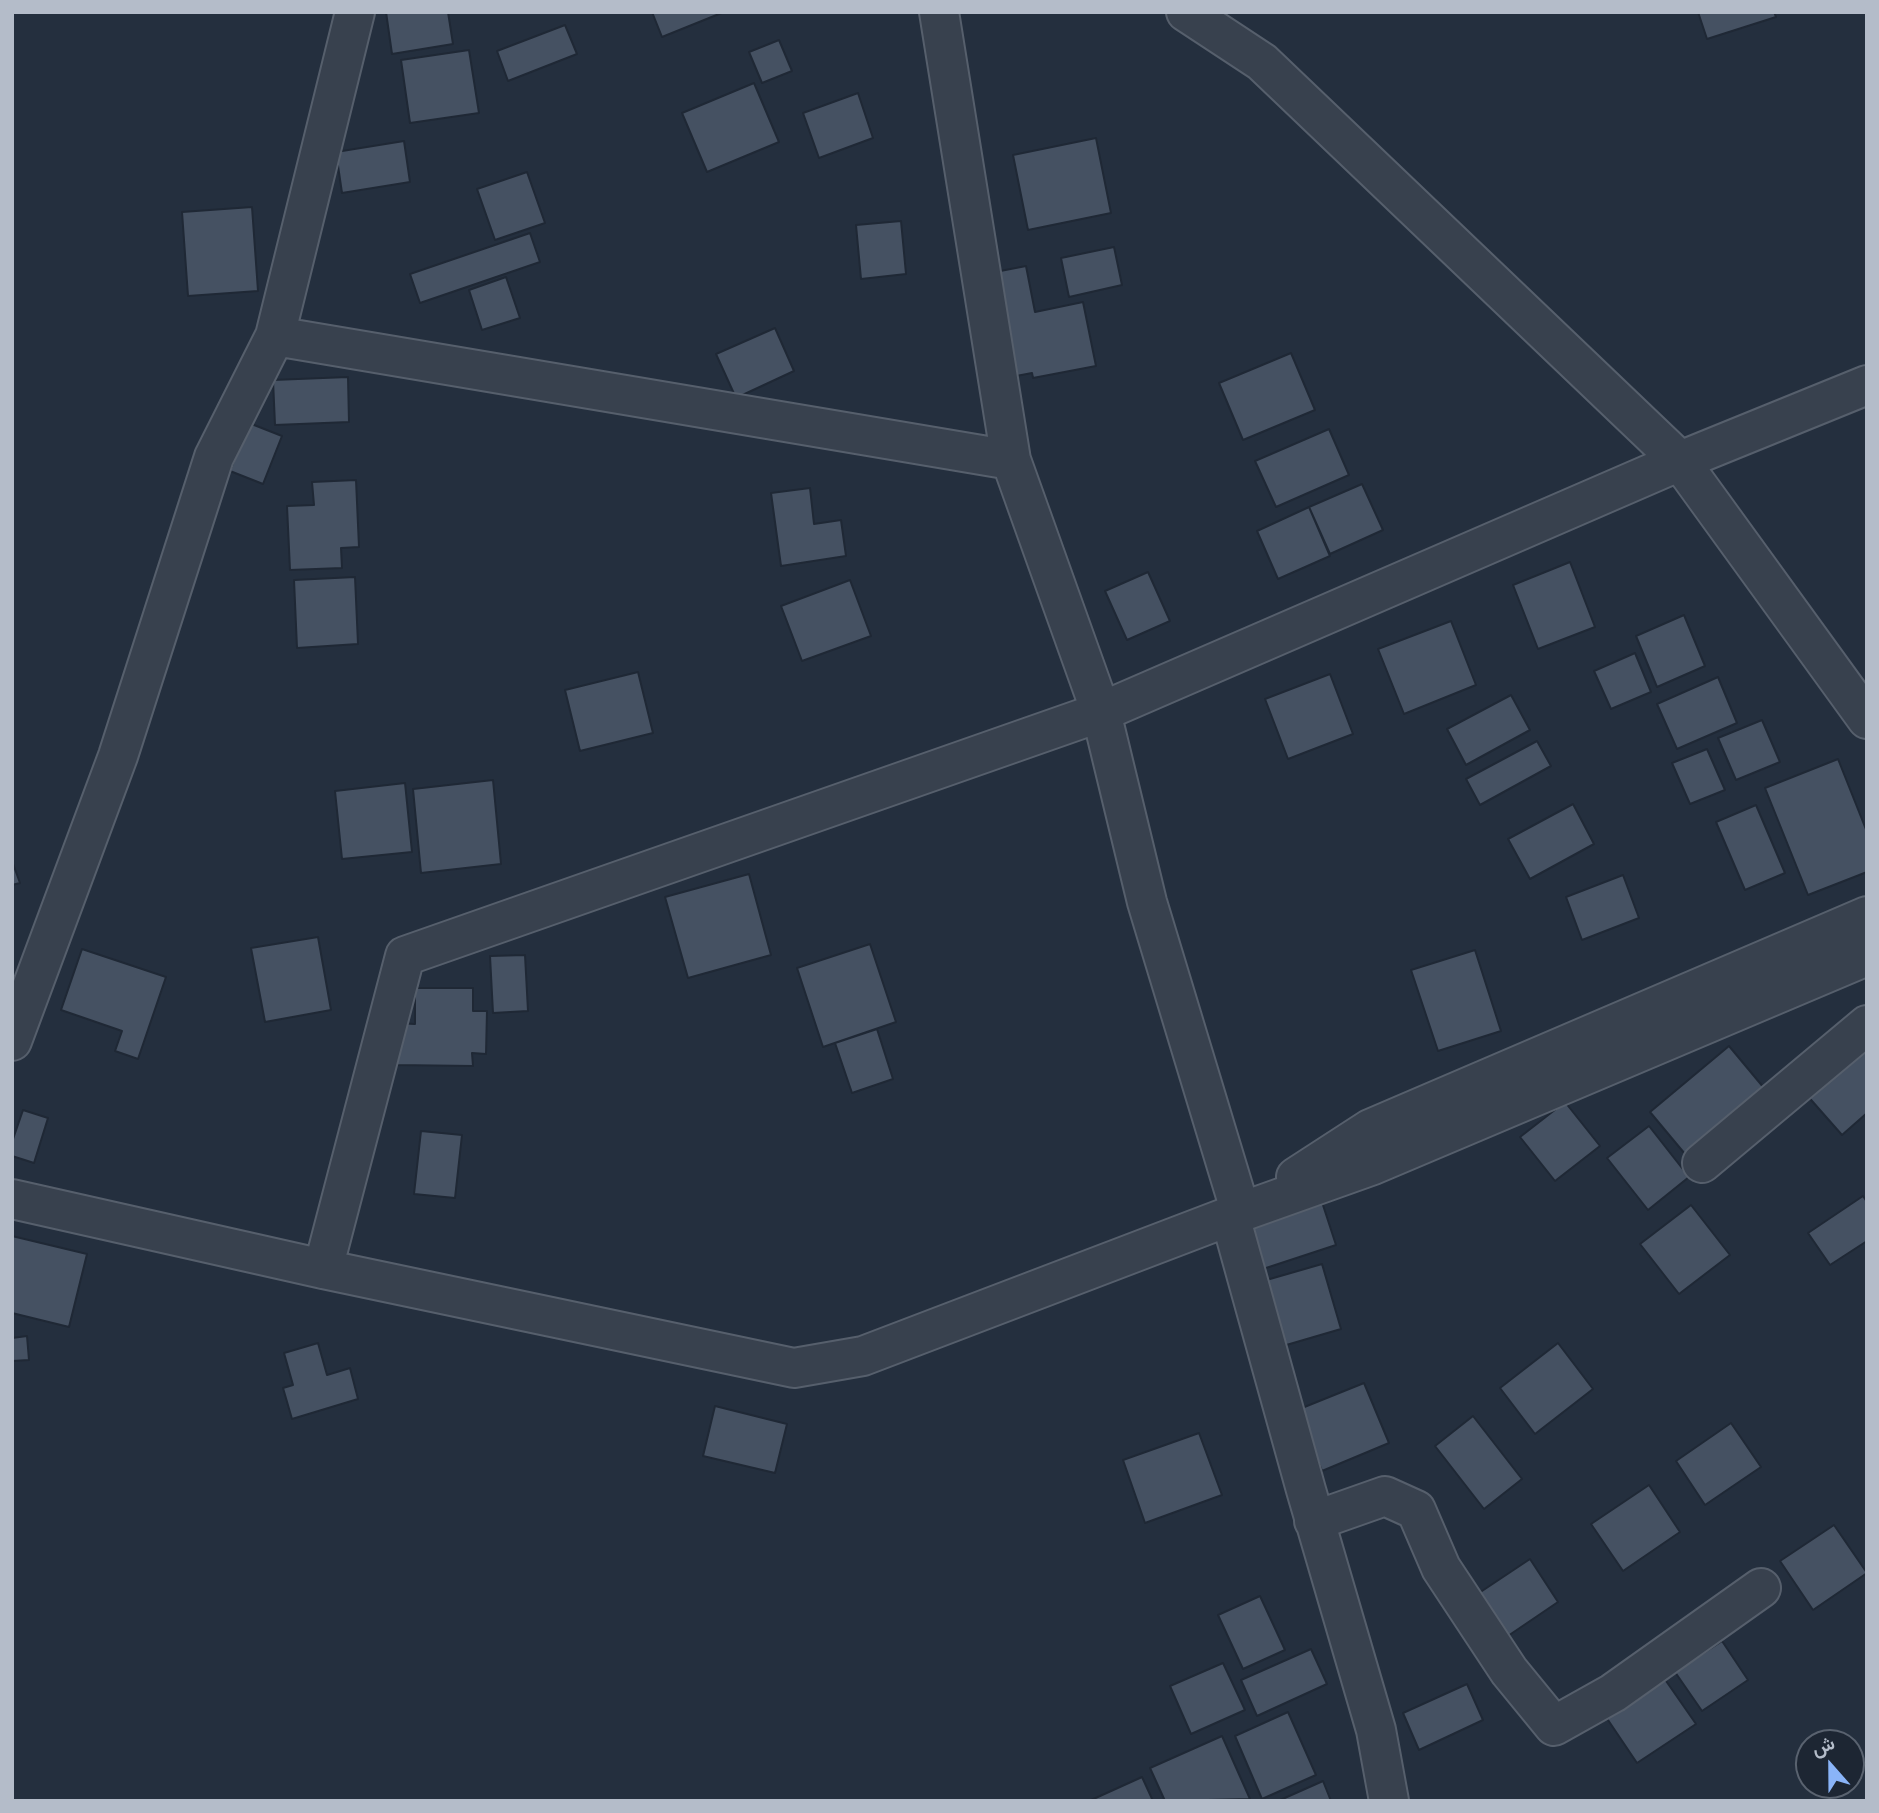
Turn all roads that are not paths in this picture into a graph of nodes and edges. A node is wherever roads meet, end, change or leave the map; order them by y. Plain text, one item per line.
1 (355, 12) edge
2 (939, 12) edge
3 (1186, 12) edge
4 (275, 336) junction
5 (1867, 384) edge
6 (1012, 460) junction
7 (1679, 461) junction
8 (1101, 712) junction
9 (1867, 719) edge
10 (1867, 916) edge
11 (1867, 956) edge
12 (1867, 1025) edge
13 (12, 1041) edge
14 (1702, 1163) dead end
15 (12, 1199) edge
16 (1236, 1215) junction
17 (323, 1269) junction
18 (1314, 1521) junction
19 (1761, 1588) dead end
20 (1389, 1801) edge

1 - 4 street
2 - 6 street
3 - 7 street
4 - 6 street
4 - 13 street
5 - 7 street
6 - 8 street
7 - 8 street
7 - 9 street
8 - 16 street
8 - 17 street
10 - 16 street
11 - 16 street
12 - 14 street
15 - 17 street
16 - 17 street
16 - 18 street
18 - 19 street
18 - 20 street

